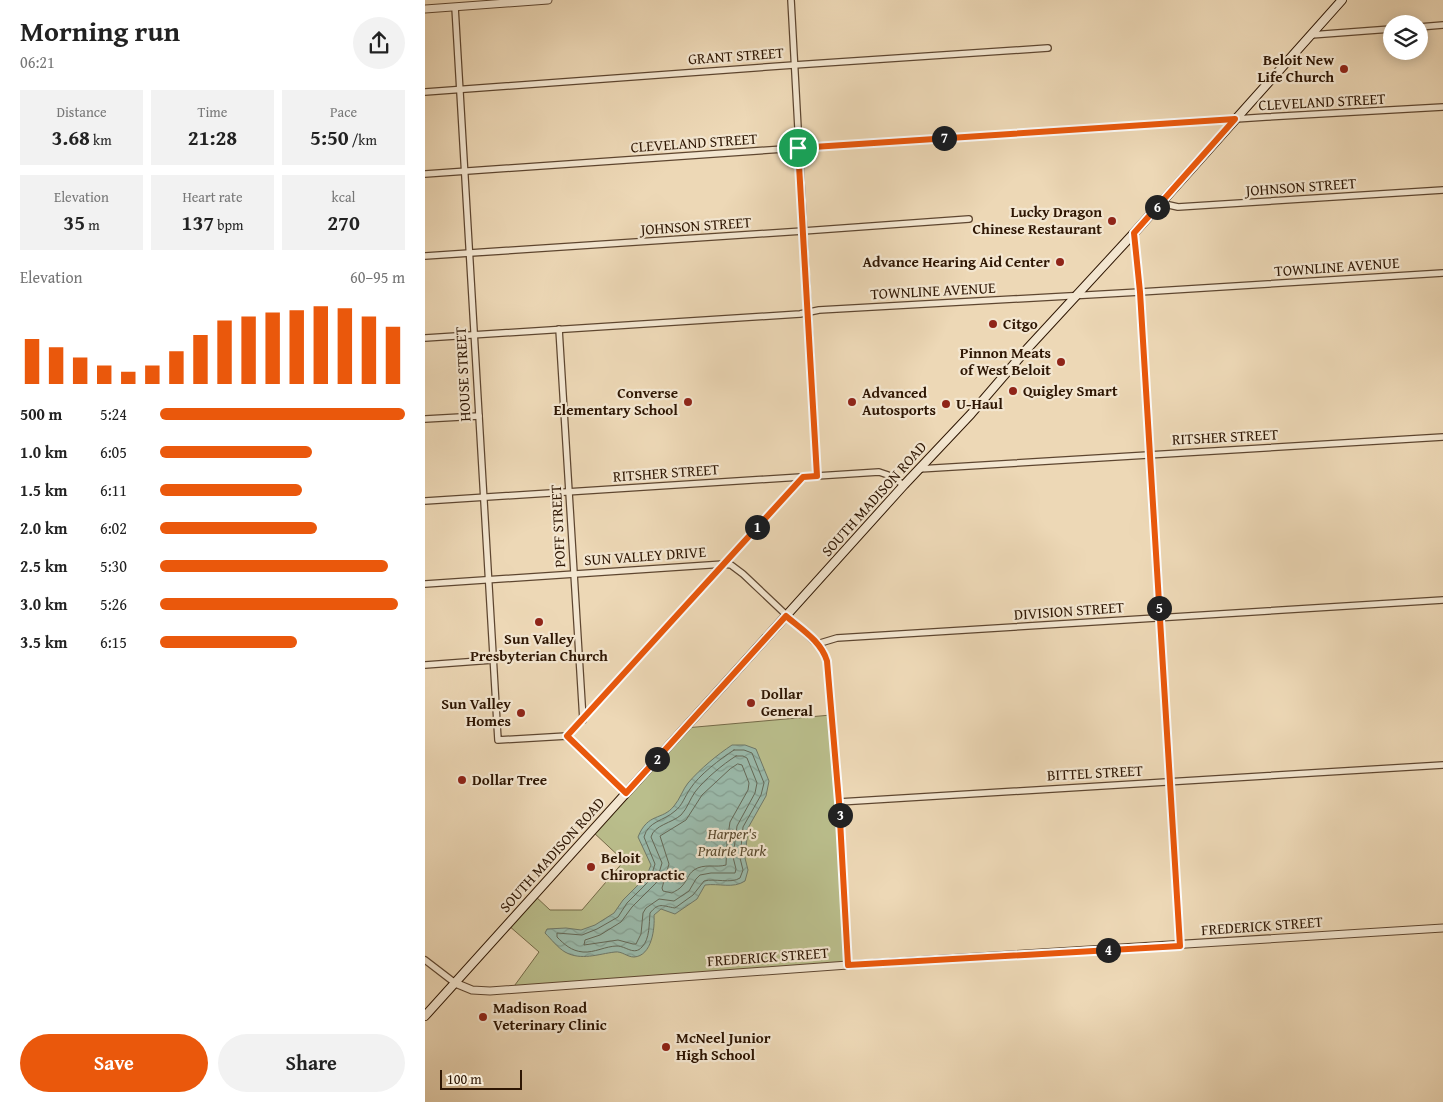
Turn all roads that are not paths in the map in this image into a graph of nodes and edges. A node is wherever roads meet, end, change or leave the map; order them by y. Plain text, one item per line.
1 (548, 0) edge
2 (791, 0) edge
3 (1343, 0) edge
4 (450, 4) edge
5 (425, 8) edge
6 (1443, 25) edge
7 (1428, 26) edge
8 (1383, 30) edge
9 (1311, 35) junction
10 (1048, 48) dead end
11 (794, 64) junction
12 (460, 89) junction
13 (425, 92) edge
14 (1443, 108) edge
15 (1235, 119) junction
16 (798, 148) junction
17 (465, 171) junction
18 (425, 174) edge
19 (1443, 190) edge
20 (1161, 203) junction
21 (969, 219) dead end
22 (803, 231) junction
23 (1134, 233) junction
24 (470, 253) junction
25 (425, 256) edge
26 (1443, 273) edge
27 (1140, 292) junction
28 (1077, 296) junction
29 (808, 312) junction
30 (559, 329) junction
31 (475, 335) junction
32 (425, 338) edge
33 (479, 416) junction
34 (425, 419) edge
35 (1443, 437) edge
36 (1149, 454) junction
37 (919, 469) junction
38 (817, 476) junction
39 (803, 477) junction
40 (904, 485) junction
41 (568, 492) junction
42 (484, 498) junction
43 (425, 501) edge
44 (723, 564) junction
45 (573, 573) junction
46 (489, 580) junction
47 (425, 584) edge
48 (1443, 600) edge
49 (786, 616) junction
50 (1159, 618) junction
51 (817, 644) junction
52 (493, 660) junction
53 (425, 665) edge
54 (583, 720) junction
55 (567, 736) junction
56 (1443, 765) edge
57 (1170, 781) junction
58 (626, 793) junction
59 (839, 802) junction
60 (1443, 928) edge
61 (1180, 946) junction
62 (425, 960) edge
63 (848, 965) junction
64 (455, 983) junction
65 (425, 1016) edge

1 - 4 street
2 - 11 street
3 - 9 main road, SOUTH MADISON ROAD
4 - 5 street
4 - 12 street, HOUSE STREET
6 - 7 street
8 - 9 street
9 - 15 main road, SOUTH MADISON ROAD
10 - 11 street, GRANT STREET
11 - 12 street, GRANT STREET
11 - 16 street
12 - 13 street, GRANT STREET
12 - 17 street, HOUSE STREET
14 - 15 street, CLEVELAND STREET
15 - 16 street, CLEVELAND STREET
15 - 20 main road, SOUTH MADISON ROAD
16 - 17 street, CLEVELAND STREET
16 - 22 street
17 - 18 street, CLEVELAND STREET
17 - 24 street, HOUSE STREET
19 - 20 street, JOHNSON STREET
20 - 23 main road, SOUTH MADISON ROAD
21 - 22 street, JOHNSON STREET
22 - 24 street, JOHNSON STREET
22 - 29 street
23 - 27 street
23 - 28 main road, SOUTH MADISON ROAD
24 - 25 street, JOHNSON STREET
24 - 31 street, HOUSE STREET
26 - 27 street, TOWNLINE AVENUE
27 - 28 street, TOWNLINE AVENUE
27 - 36 street
28 - 29 street, TOWNLINE AVENUE
28 - 37 main road, SOUTH MADISON ROAD
29 - 30 street, TOWNLINE AVENUE
29 - 38 street
30 - 31 street, TOWNLINE AVENUE
30 - 41 street, POFF STREET
31 - 32 street, TOWNLINE AVENUE
31 - 33 street, HOUSE STREET
33 - 34 street
33 - 42 street, HOUSE STREET
35 - 36 street, RITSHER STREET
36 - 37 street, RITSHER STREET
36 - 50 street
37 - 40 main road, SOUTH MADISON ROAD
38 - 39 street, RITSHER STREET
38 - 40 street, RITSHER STREET
39 - 41 street, RITSHER STREET
39 - 44 street
40 - 49 main road, SOUTH MADISON ROAD
41 - 42 street, RITSHER STREET
41 - 45 street, POFF STREET
42 - 43 street, RITSHER STREET
42 - 46 street, HOUSE STREET
44 - 45 street, SUN VALLEY DRIVE
44 - 49 street, SUN VALLEY DRIVE
44 - 54 street
45 - 46 street, SUN VALLEY DRIVE
45 - 54 street, POFF STREET
46 - 47 street, SUN VALLEY DRIVE
46 - 52 street, HOUSE STREET
48 - 50 street, DIVISION STREET
49 - 51 street, SUN VALLEY DRIVE
49 - 58 main road, SOUTH MADISON ROAD
50 - 51 street, DIVISION STREET
50 - 57 street
51 - 59 street
52 - 53 street
52 - 55 street, HOUSE STREET
54 - 55 street
55 - 58 street
56 - 57 street, BITTEL STREET
57 - 59 street, BITTEL STREET
57 - 61 street
58 - 64 main road, SOUTH MADISON ROAD
59 - 63 street
60 - 61 street, FREDERICK STREET
61 - 63 street, FREDERICK STREET
62 - 64 street
63 - 64 street, FREDERICK STREET
64 - 65 main road, SOUTH MADISON ROAD

